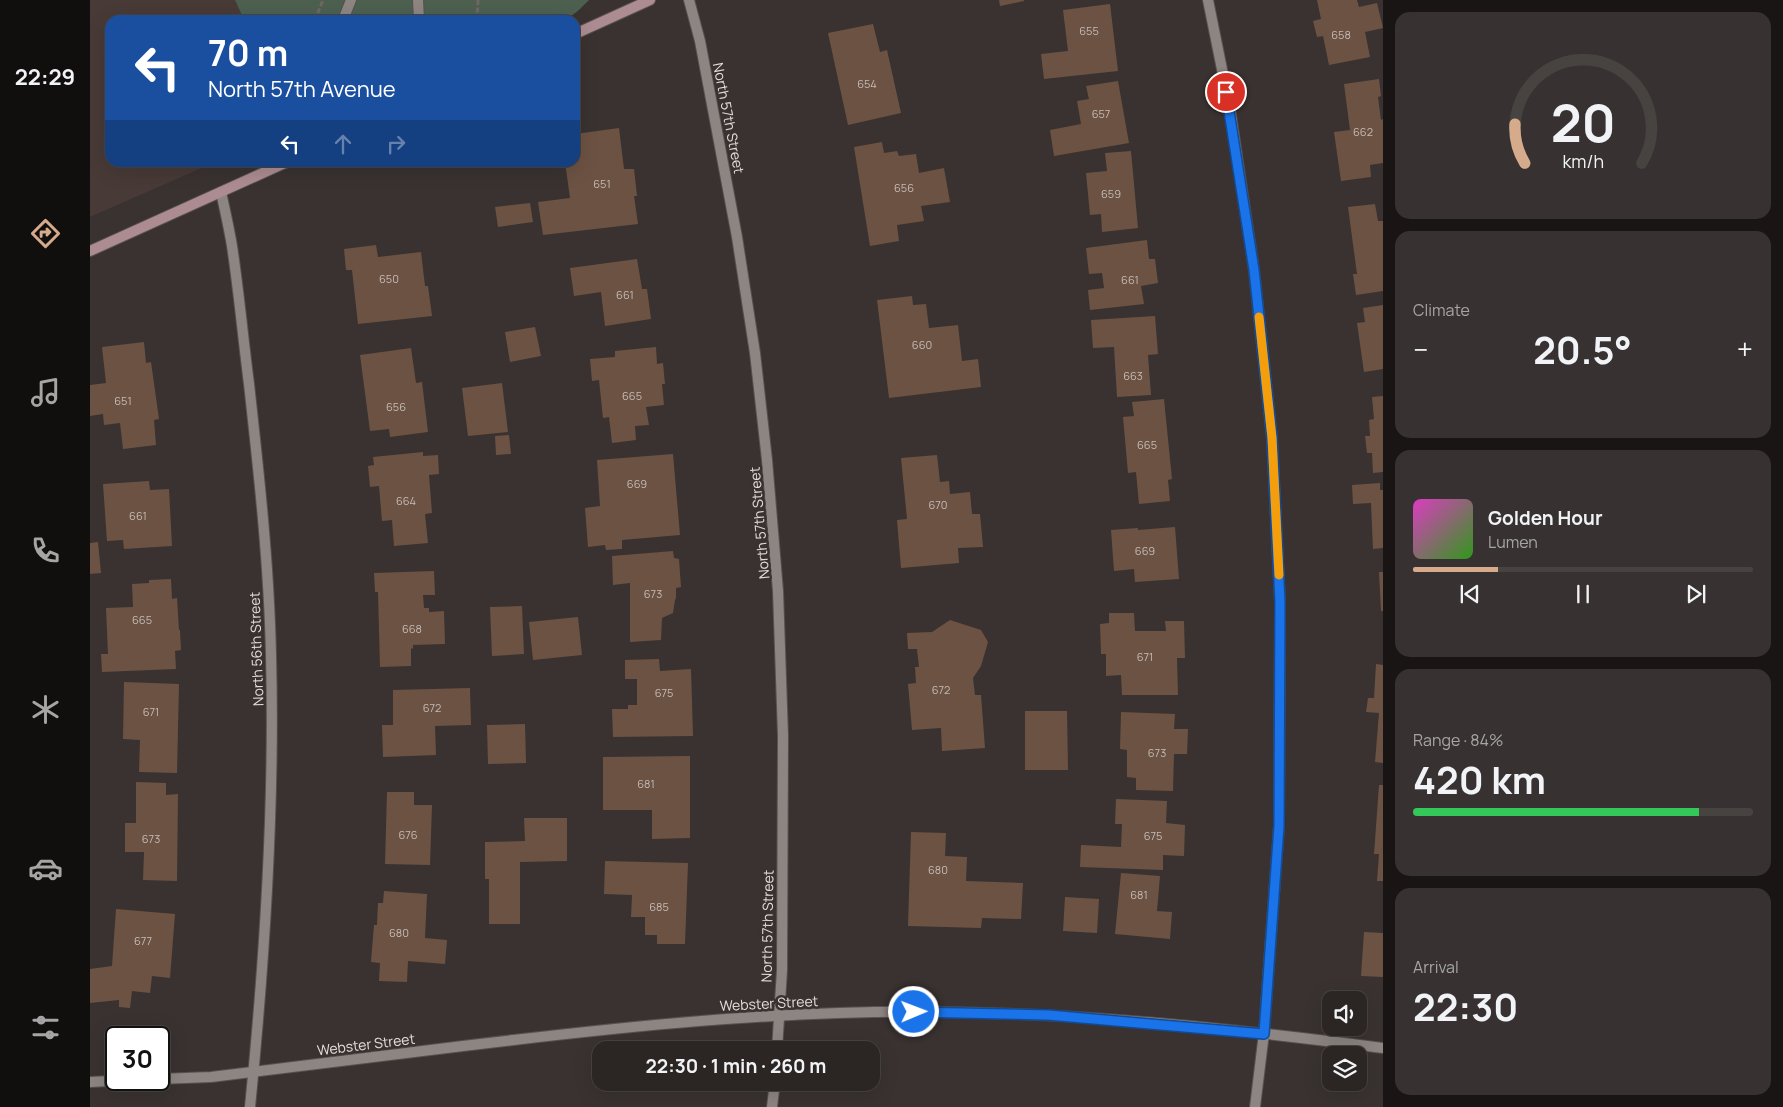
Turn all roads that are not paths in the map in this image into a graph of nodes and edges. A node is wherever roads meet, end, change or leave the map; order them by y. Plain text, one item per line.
1 (351, 0) edge
2 (418, 0) edge
3 (650, 0) edge
4 (689, 0) edge
5 (1208, 0) edge
6 (344, 15) edge
7 (419, 15) edge
8 (580, 32) edge
9 (276, 167) edge
10 (221, 192) junction
11 (90, 251) edge
12 (778, 1015) junction
13 (1264, 1034) junction
14 (777, 1041) edge
15 (1383, 1048) edge
16 (253, 1072) junction
17 (170, 1079) edge
18 (105, 1081) edge
19 (90, 1082) edge
20 (774, 1091) edge
21 (250, 1107) edge
22 (772, 1107) edge
23 (1255, 1107) edge

1 - 6 street
2 - 7 street
3 - 8 main road
4 - 12 street, North 57th Street
5 - 13 street
9 - 10 main road
10 - 11 main road
10 - 16 street, North 56th Street
12 - 13 street, Webster Street
12 - 14 street, North 57th Street
12 - 16 street, Webster Street
13 - 15 street, Webster Street
13 - 23 street
16 - 17 street, Webster Street
16 - 21 street, North 56th Street
18 - 19 street
20 - 22 street

